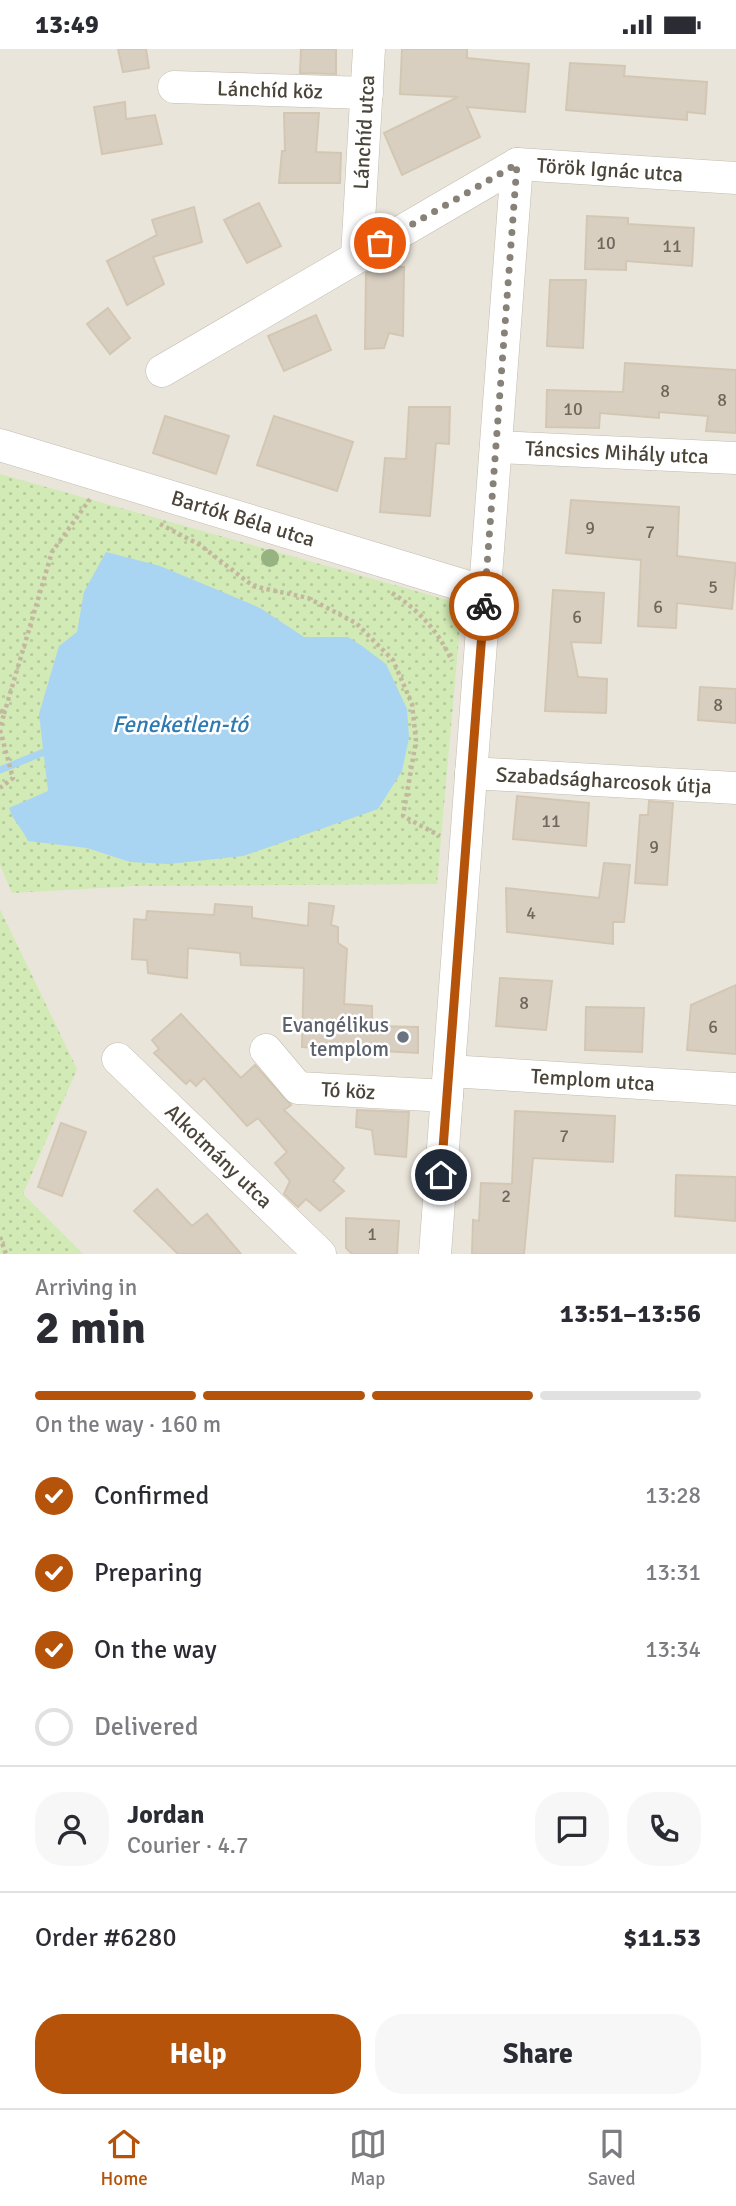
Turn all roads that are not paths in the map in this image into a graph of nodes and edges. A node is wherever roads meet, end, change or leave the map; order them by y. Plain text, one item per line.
1 (369, 49) edge
2 (174, 87) dead end
3 (366, 93) junction
4 (517, 164) junction
5 (736, 178) edge
6 (357, 256) junction
7 (162, 371) dead end
8 (0, 445) edge
9 (496, 447) junction
10 (736, 457) edge
11 (485, 592) junction
12 (471, 773) junction
13 (736, 788) edge
14 (266, 1050) dead end
15 (118, 1059) dead end
16 (448, 1084) junction
17 (736, 1089) edge
18 (320, 1254) edge
19 (435, 1254) edge

1 - 3 street, Lánchíd utca
2 - 3 street, Lánchíd köz
3 - 6 street, Lánchíd utca
4 - 5 street, Török Ignác utca
4 - 6 street, Török Ignác utca
4 - 9 street
6 - 7 street, Török Ignác utca
8 - 11 street, Bartók Béla utca
9 - 10 street, Táncsics Mihály utca
9 - 11 street
11 - 12 street
12 - 13 street, Szabadságharcosok útja
12 - 16 street
14 - 16 street, Tó köz
15 - 18 street, Alkotmány utca
16 - 17 street, Templom utca
16 - 19 street

